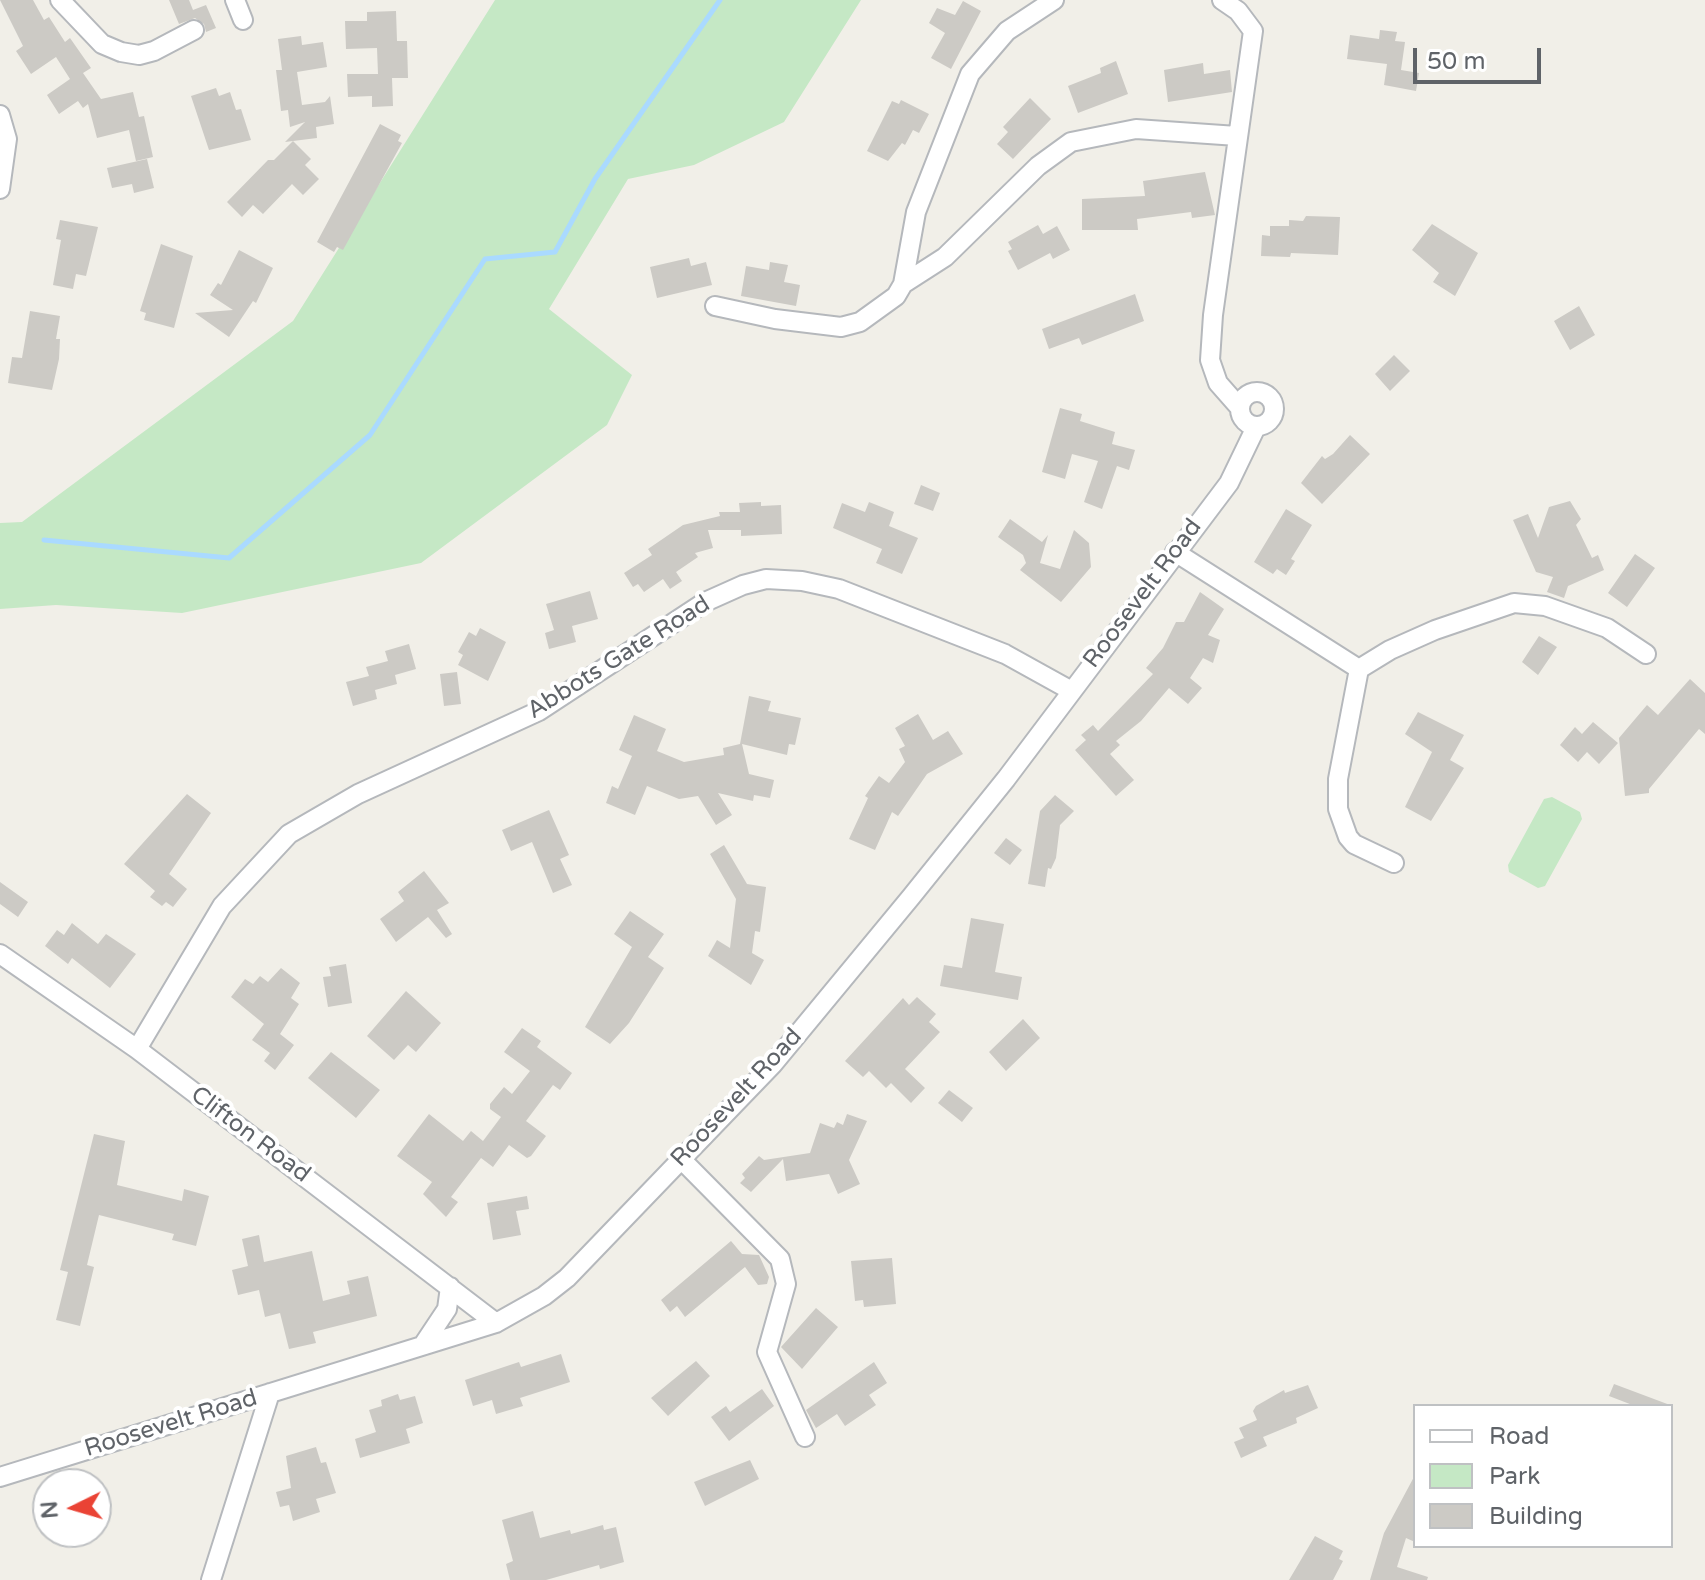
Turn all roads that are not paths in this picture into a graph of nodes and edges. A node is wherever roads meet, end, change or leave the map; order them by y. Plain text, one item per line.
1 (60, 0) edge
2 (235, 0) edge
3 (1054, 0) edge
4 (1222, 0) edge
5 (243, 20) dead end
6 (194, 30) dead end
7 (0, 115) edge
8 (1237, 136) junction
9 (0, 189) edge
10 (903, 284) junction
11 (715, 306) dead end
12 (1240, 408) junction
13 (1256, 427) junction
14 (1175, 552) junction
15 (1646, 654) dead end
16 (1359, 669) junction
17 (1070, 690) junction
18 (1394, 863) dead end
19 (0, 954) edge
20 (137, 1049) junction
21 (680, 1158) junction
22 (450, 1287) junction
23 (496, 1323) junction
24 (423, 1345) junction
25 (270, 1393) junction
26 (805, 1437) dead end
27 (0, 1477) edge
28 (211, 1580) edge

1 - 6 street
2 - 5 street
3 - 10 street
4 - 8 street
7 - 9 street
8 - 10 street
8 - 12 street
10 - 11 street
12 - 13 street
12 - 13 street
13 - 14 street, Roosevelt Road
14 - 16 street
14 - 17 street, Roosevelt Road
15 - 16 street
16 - 18 street
17 - 20 street, Abbots Gate Road
17 - 21 street, Roosevelt Road
19 - 20 street, Clifton Road
20 - 22 street, Clifton Road
21 - 23 street, Roosevelt Road
21 - 26 street
22 - 23 street, Clifton Road
22 - 24 street
23 - 24 street, Roosevelt Road
24 - 25 street, Roosevelt Road
25 - 27 street, Roosevelt Road
25 - 28 street

